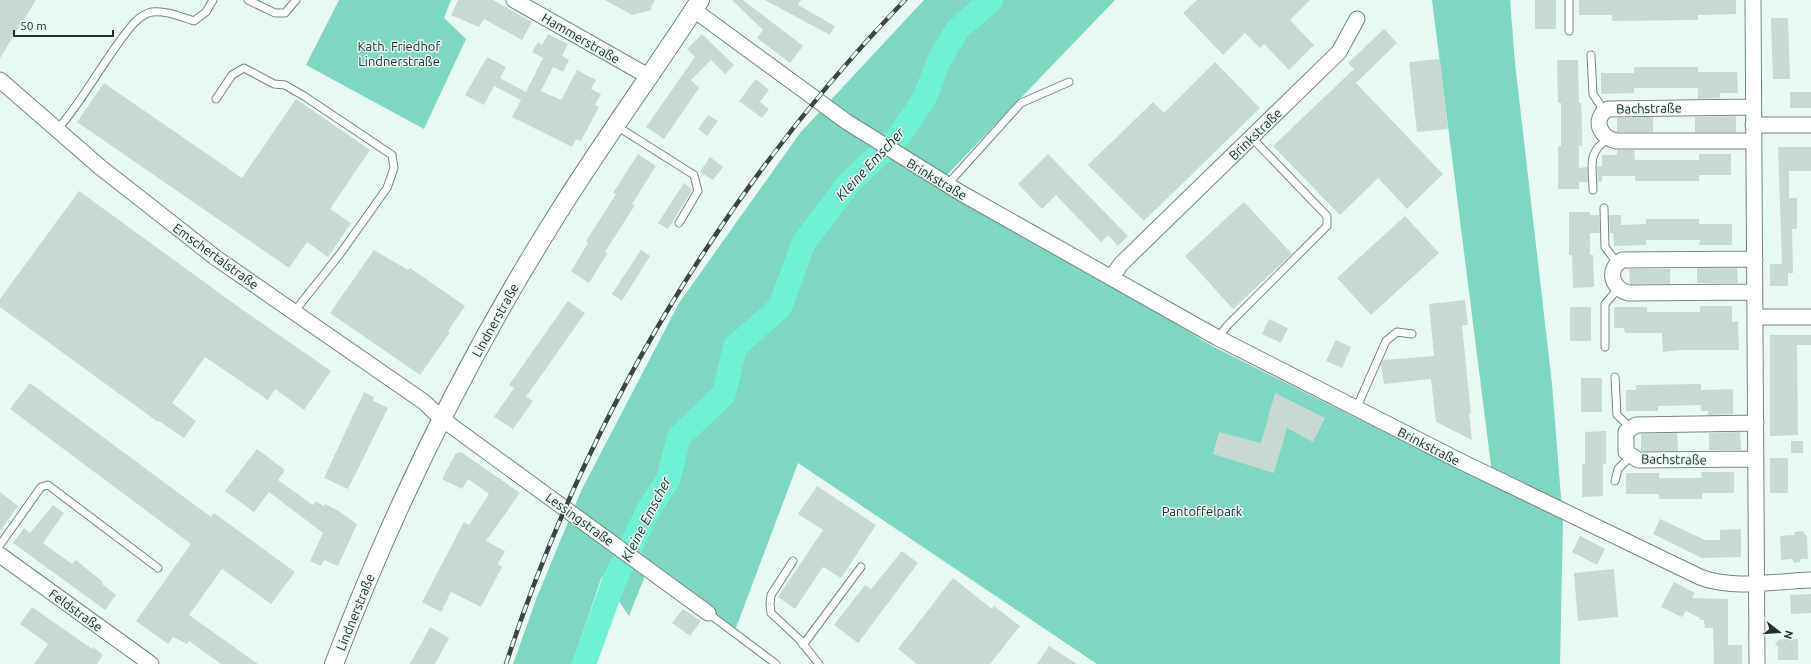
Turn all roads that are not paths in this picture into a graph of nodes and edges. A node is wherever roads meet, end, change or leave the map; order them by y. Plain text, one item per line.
1 (213, 0) edge
2 (248, 0) edge
3 (296, 0) edge
4 (514, 0) edge
5 (1569, 0) edge
6 (1753, 0) edge
7 (697, 5) edge
8 (1357, 19) dead end
9 (1569, 32) dead end
10 (1591, 55) dead end
11 (648, 76) junction
12 (0, 80) edge
13 (1069, 82) dead end
14 (216, 99) dead end
15 (1753, 107) junction
16 (1604, 111) junction
17 (615, 125) junction
18 (1753, 125) junction
19 (1811, 125) edge
20 (57, 131) junction
21 (1251, 137) junction
22 (1608, 139) junction
23 (1753, 141) junction
24 (947, 185) junction
25 (1593, 190) dead end
26 (1604, 208) dead end
27 (679, 223) dead end
28 (1755, 258) junction
29 (1617, 263) junction
30 (1112, 277) junction
31 (1618, 288) junction
32 (1755, 292) junction
33 (293, 312) junction
34 (1755, 317) junction
35 (1811, 317) edge
36 (1412, 334) dead end
37 (1218, 338) junction
38 (1605, 347) dead end
39 (1615, 377) dead end
40 (1356, 409) junction
41 (442, 419) junction
42 (1756, 424) junction
43 (1631, 428) junction
44 (1631, 456) junction
45 (1756, 459) junction
46 (1615, 481) dead end
47 (0, 545) edge
48 (0, 555) edge
49 (793, 561) dead end
50 (861, 567) dead end
51 (158, 568) dead end
52 (1811, 580) edge
53 (1757, 582) junction
54 (708, 613) joint
55 (804, 645) junction
56 (152, 664) edge
57 (334, 664) edge
58 (776, 664) edge
59 (819, 664) edge
60 (1757, 664) edge

1 - 20 lane
2 - 3 lane
4 - 11 street, Hammerstraße
5 - 9 lane
6 - 15 street
7 - 11 street, Lindnerstraße
7 - 24 street, Brinkstraße
8 - 21 street, Brinkstraße
10 - 16 lane
11 - 17 street, Lindnerstraße
12 - 20 street, Emschertalstraße
13 - 24 lane
14 - 33 lane
15 - 16 street, Bachstraße
15 - 18 street
16 - 22 street, Bachstraße
17 - 27 lane
17 - 41 street, Lindnerstraße
18 - 19 street
18 - 23 street
20 - 33 street, Emschertalstraße
21 - 30 street, Brinkstraße
21 - 37 lane
22 - 23 street
22 - 25 lane
23 - 28 street
24 - 30 street, Brinkstraße
26 - 29 lane
28 - 29 street
28 - 32 street
29 - 31 street
30 - 37 street, Brinkstraße
31 - 32 street
31 - 38 lane
32 - 34 street
33 - 41 street, Emschertalstraße
34 - 35 street
34 - 42 street
36 - 40 lane
37 - 40 street, Brinkstraße
39 - 43 lane
40 - 53 street, Brinkstraße
41 - 54 street, Lessingstraße
41 - 57 street, Lindnerstraße
42 - 43 street
42 - 45 street
43 - 44 street, Bachstraße
44 - 45 street, Bachstraße
44 - 46 lane
45 - 53 street
47 - 51 lane
48 - 56 street, Feldstraße
49 - 55 lane
50 - 55 lane
52 - 53 street, Brinkstraße
53 - 60 street
54 - 58 lane, Lessingstraße
55 - 59 lane

